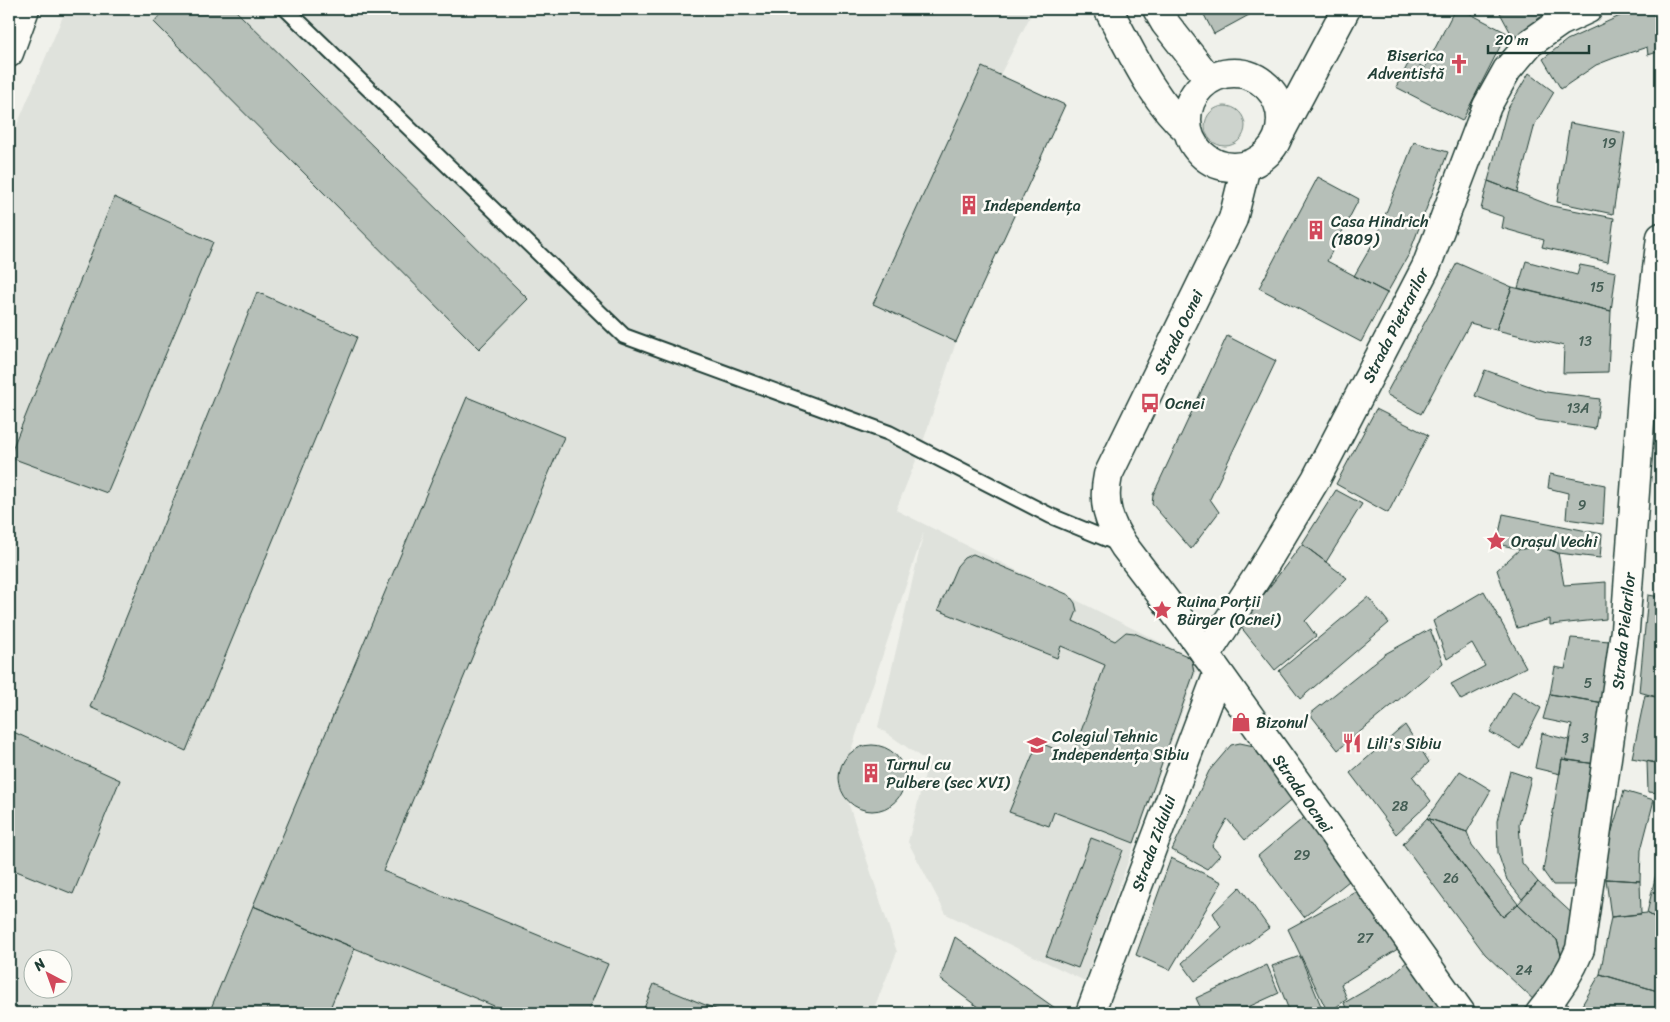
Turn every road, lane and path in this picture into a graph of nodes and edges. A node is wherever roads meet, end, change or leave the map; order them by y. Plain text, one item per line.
1 (25, 9) edge
2 (286, 9) edge
3 (1108, 9) edge
4 (1157, 9) edge
5 (1346, 9) edge
6 (1588, 9) edge
7 (9, 53) edge
8 (1209, 79) junction
9 (1187, 130) junction
10 (1279, 134) junction
11 (1246, 166) junction
12 (1661, 237) edge
13 (1652, 382) edge
14 (1124, 546) junction
15 (1212, 664) junction
16 (1090, 1013) edge
17 (1461, 1013) edge
18 (1540, 1013) edge

1 - 7 street
2 - 14 lane
3 - 9 street
4 - 8 street
5 - 10 street
6 - 15 street, Strada Pietrarilor
8 - 9 street
8 - 10 street
9 - 11 street
10 - 11 street
11 - 14 street, Strada Ocnei
12 - 13 street, Strada Pielarilor
13 - 18 street, Strada Pielarilor
14 - 15 street, Strada Ocnei
15 - 16 street, Strada Zidului
15 - 17 street, Strada Ocnei

